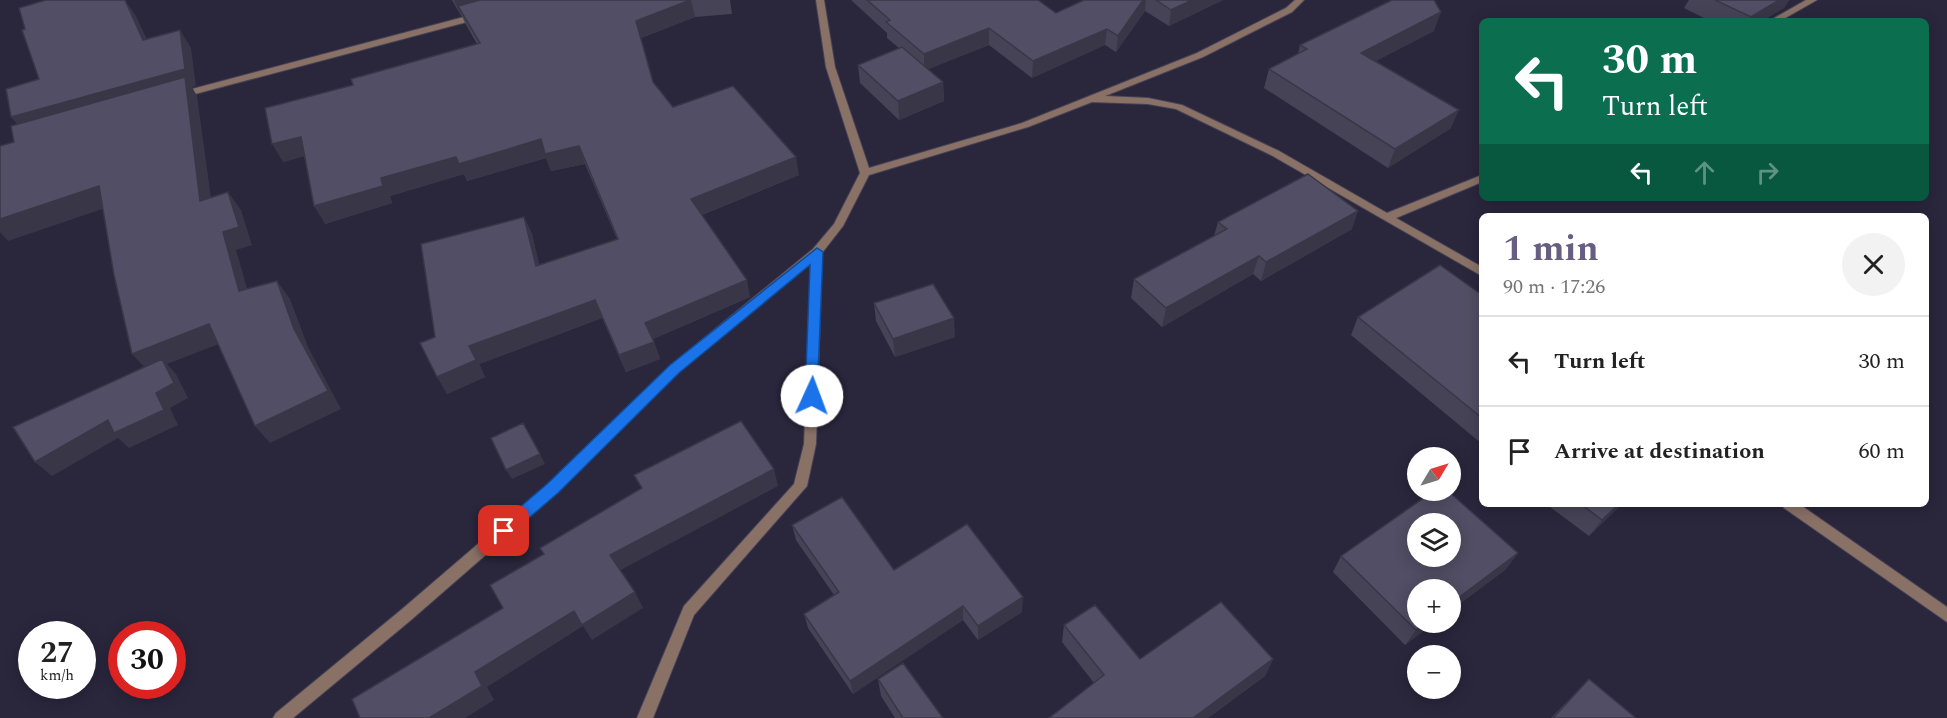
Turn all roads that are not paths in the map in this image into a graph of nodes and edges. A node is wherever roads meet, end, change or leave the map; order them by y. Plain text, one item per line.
1 (820, 0) edge
2 (1300, 0) edge
3 (1813, 0) edge
4 (492, 13) edge
5 (1779, 18) edge
6 (175, 97) edge
7 (1090, 99) junction
8 (865, 173) junction
9 (1479, 179) edge
10 (1387, 217) junction
11 (817, 252) junction
12 (1479, 270) edge
13 (1793, 507) edge
14 (1947, 615) edge
15 (281, 718) edge
16 (645, 718) edge

1 - 8 street
2 - 7 street
3 - 5 street
4 - 6 street
7 - 8 street
7 - 10 street
8 - 11 street
9 - 10 street
10 - 12 street
11 - 15 street
11 - 16 street
13 - 14 street

